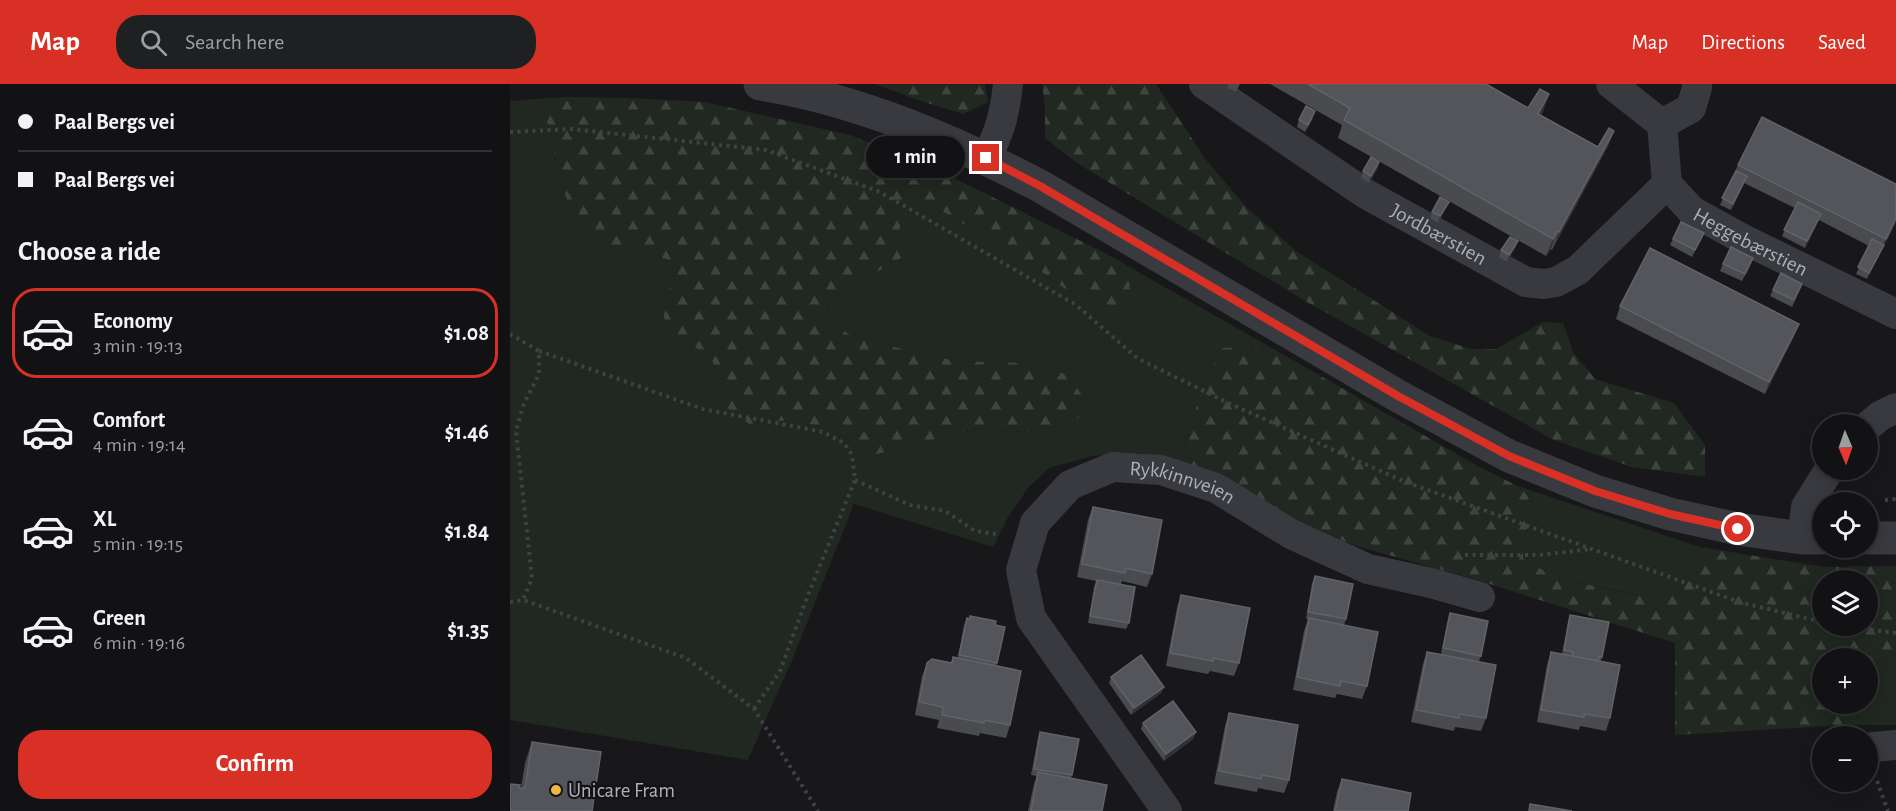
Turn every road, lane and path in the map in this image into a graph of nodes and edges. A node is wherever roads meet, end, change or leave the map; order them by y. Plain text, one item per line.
1 (760, 84) edge
2 (1008, 84) edge
3 (1204, 84) edge
4 (1611, 84) edge
5 (1697, 84) edge
6 (1662, 124) junction
7 (510, 132) edge
8 (986, 158) junction
9 (1666, 184) junction
10 (1896, 314) edge
11 (510, 334) edge
12 (539, 351) junction
13 (1896, 408) edge
14 (1878, 418) edge
15 (855, 480) junction
16 (1812, 497) edge
17 (1812, 538) edge
18 (1878, 538) edge
19 (1896, 538) edge
20 (1030, 540) junction
21 (1594, 549) junction
22 (1454, 555) dead end
23 (1480, 597) dead end
24 (523, 600) junction
25 (510, 602) edge
26 (1812, 620) edge
27 (1878, 631) edge
28 (1896, 633) edge
29 (754, 709) junction
30 (818, 811) edge
31 (1167, 811) edge

1 - 8 street
2 - 8 street
3 - 9 street, Jordbærstien
4 - 6 street
5 - 6 street
6 - 9 street
7 - 21 path
8 - 17 street
9 - 10 street, Heggebærstien
11 - 12 path
12 - 15 path
12 - 24 path
13 - 14 street
15 - 20 path
15 - 29 path
16 - 17 street
18 - 19 street
20 - 23 street, Rykkinnveien
20 - 31 street, Rykkinnveien
21 - 22 path
21 - 26 path
24 - 25 path
24 - 29 path
27 - 28 path
29 - 30 path

